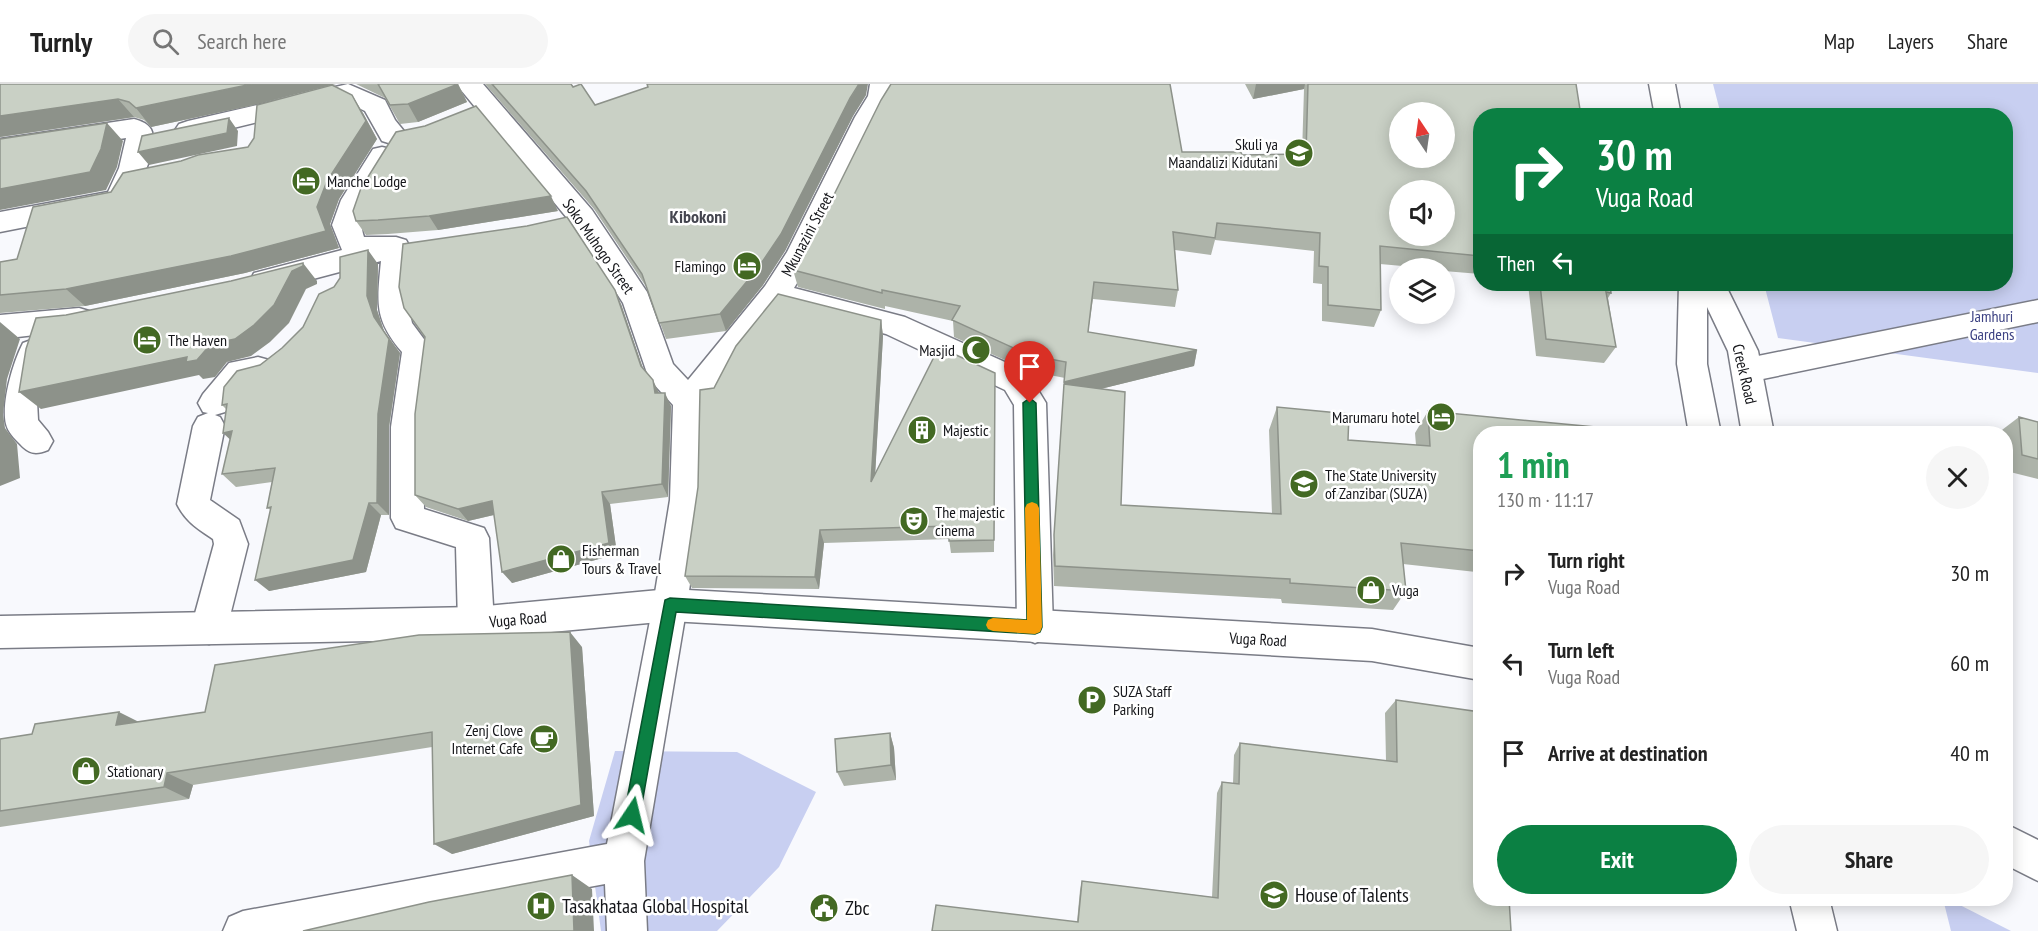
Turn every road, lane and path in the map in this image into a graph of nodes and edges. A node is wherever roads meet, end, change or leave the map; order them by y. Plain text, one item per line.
1 (883, 84) edge
2 (1662, 84) edge
3 (473, 95) edge
4 (1666, 108) edge
5 (423, 132) edge
6 (395, 136) junction
7 (140, 141) junction
8 (0, 148) edge
9 (582, 217) junction
10 (1, 224) edge
11 (553, 224) edge
12 (407, 246) junction
13 (235, 288) edge
14 (1694, 291) edge
15 (1714, 291) edge
16 (775, 294) junction
17 (2038, 311) edge
18 (107, 314) edge
19 (44, 322) junction
20 (0, 327) edge
21 (282, 352) edge
22 (1748, 370) junction
23 (689, 401) junction
24 (1704, 426) edge
25 (1757, 426) edge
26 (37, 441) dead end
27 (670, 605) junction
28 (476, 623) junction
29 (1035, 627) junction
30 (209, 628) junction
31 (0, 632) edge
32 (1473, 663) edge
33 (2013, 847) edge
34 (624, 861) junction
35 (2038, 861) edge
36 (1811, 906) edge
37 (243, 931) edge
38 (627, 931) edge
39 (1817, 931) edge

1 - 16 street, Mkunazini Street
2 - 4 street
3 - 9 street, Soko Muhogo Street
5 - 6 street
6 - 7 street
6 - 12 street
7 - 8 street
7 - 10 street
9 - 11 street
9 - 23 street, Soko Muhogo Street
12 - 13 street
12 - 28 street
14 - 24 street
15 - 22 street, Creek Road
16 - 23 street, Mkunazini Street
16 - 29 street
17 - 22 street
18 - 19 street
19 - 20 street
19 - 26 street
21 - 30 street
22 - 25 street, Creek Road
23 - 27 street
27 - 28 street, Vuga Road
27 - 29 street, Vuga Road
27 - 34 street
28 - 30 street, Vuga Road
29 - 32 street, Vuga Road
30 - 31 street, Vuga Road
33 - 35 street
34 - 37 street
34 - 38 street
36 - 39 street

